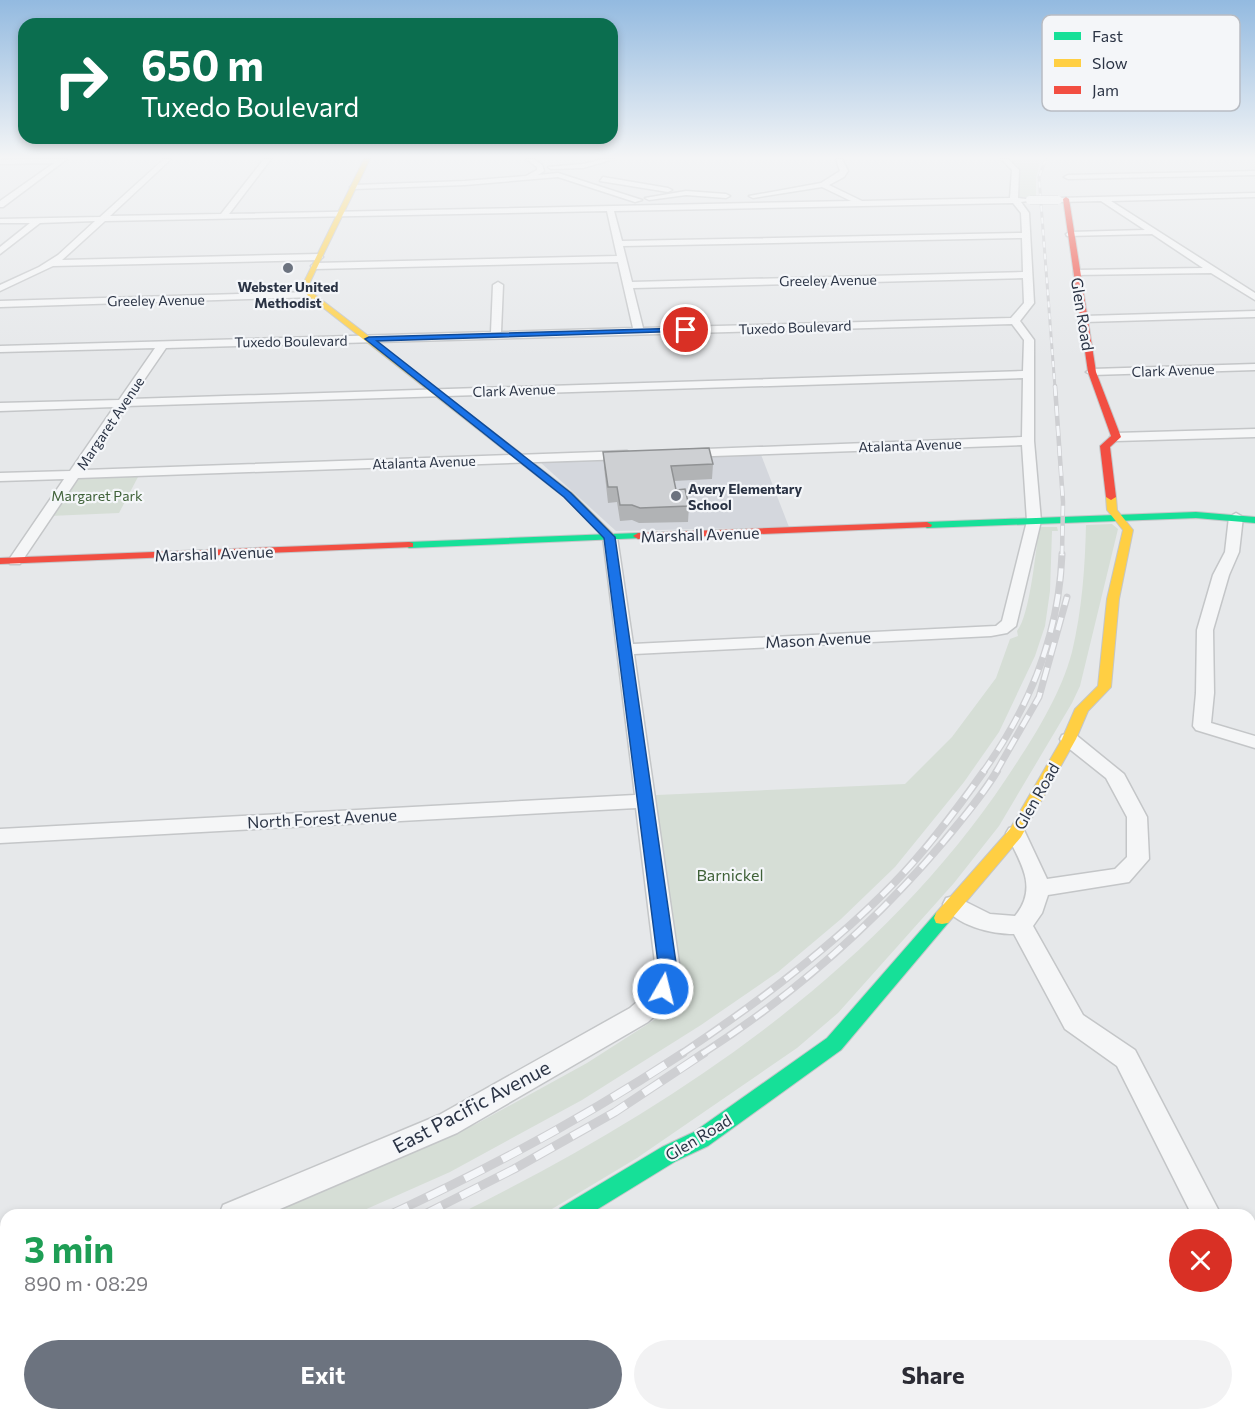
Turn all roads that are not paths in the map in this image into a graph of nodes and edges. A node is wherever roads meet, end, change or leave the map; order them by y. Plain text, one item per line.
1 (32, 225) edge
2 (97, 225) edge
3 (107, 225) edge
4 (334, 225) edge
5 (614, 225) edge
6 (1026, 225) edge
7 (1068, 225) edge
8 (1143, 225) edge
9 (1153, 232) junction
10 (1070, 234) junction
11 (1026, 235) junction
12 (618, 244) junction
13 (0, 251) edge
14 (621, 259) junction
15 (317, 261) junction
16 (52, 263) junction
17 (67, 263) junction
18 (1215, 270) junction
19 (1077, 273) junction
20 (1028, 275) junction
21 (498, 285) dead end
22 (628, 285) junction
23 (0, 288) edge
24 (1250, 291) edge
25 (311, 295) junction
26 (1255, 297) edge
27 (0, 304) edge
28 (1255, 314) edge
29 (1084, 319) junction
30 (1015, 321) junction
31 (639, 331) junction
32 (496, 335) junction
33 (369, 339) junction
34 (164, 344) junction
35 (0, 349) edge
36 (1255, 367) edge
37 (1092, 372) junction
38 (1029, 374) junction
39 (436, 393) junction
40 (124, 403) junction
41 (0, 407) edge
42 (1255, 433) edge
43 (1116, 437) junction
44 (1028, 441) junction
45 (674, 453) edge
46 (639, 455) edge
47 (521, 459) junction
48 (75, 474) junction
49 (0, 477) edge
50 (1236, 517) junction
51 (1118, 518) junction
52 (1255, 520) edge
53 (1034, 521) junction
54 (610, 537) junction
55 (0, 561) edge
56 (15, 561) junction
57 (625, 649) junction
58 (1069, 739) junction
59 (1255, 742) edge
60 (644, 801) junction
61 (1016, 833) junction
62 (0, 836) edge
63 (1040, 888) junction
64 (954, 904) junction
65 (1021, 926) junction
66 (247, 1209) edge
67 (578, 1209) edge
68 (1204, 1209) edge

1 - 13 street
2 - 16 street
3 - 17 street
4 - 15 street
5 - 12 street
6 - 11 street
7 - 10 street, Glen Road
8 - 9 street
9 - 10 street
9 - 18 street
10 - 19 street, Glen Road
11 - 12 street
11 - 20 street
12 - 14 street
14 - 15 street
14 - 22 street
15 - 17 street
15 - 25 street
16 - 17 street
16 - 23 street
18 - 19 street
18 - 24 street
19 - 29 street, Glen Road
20 - 22 street, Greeley Avenue
20 - 30 street
21 - 32 street
22 - 31 street
24 - 26 street
25 - 27 street, Greeley Avenue
25 - 33 street
28 - 29 street
29 - 37 street, Glen Road
30 - 31 street, Tuxedo Boulevard
30 - 38 street
31 - 32 street, Tuxedo Boulevard
32 - 33 street, Tuxedo Boulevard
33 - 34 street, Tuxedo Boulevard
33 - 39 street
34 - 35 street, Tuxedo Boulevard
34 - 40 street, Margaret Avenue
36 - 37 street, Clark Avenue
37 - 43 street, Glen Road
38 - 39 street, Clark Avenue
38 - 44 street
39 - 40 street, Clark Avenue
39 - 47 street
40 - 41 street, Clark Avenue
40 - 48 street, Margaret Avenue
42 - 43 street
43 - 51 street, Glen Road
44 - 45 street, Atalanta Avenue
44 - 53 street
46 - 47 street, Atalanta Avenue
47 - 48 street, Atalanta Avenue
47 - 54 street
48 - 49 street, Atalanta Avenue
48 - 56 street, Margaret Avenue
50 - 51 street, Marshall Avenue
50 - 52 street, Marshall Avenue
50 - 59 street
51 - 53 street, Marshall Avenue
51 - 58 street, Glen Road
53 - 54 street, Marshall Avenue
53 - 57 street, Mason Avenue
54 - 56 street, Marshall Avenue
54 - 57 street
55 - 56 street, Marshall Avenue
57 - 60 street
58 - 61 street, Glen Road
58 - 63 street
60 - 62 street, North Forest Avenue
60 - 66 street, East Pacific Avenue
61 - 63 street
61 - 64 street, Glen Road
63 - 65 street
64 - 65 street
64 - 67 street, Glen Road
65 - 68 street

